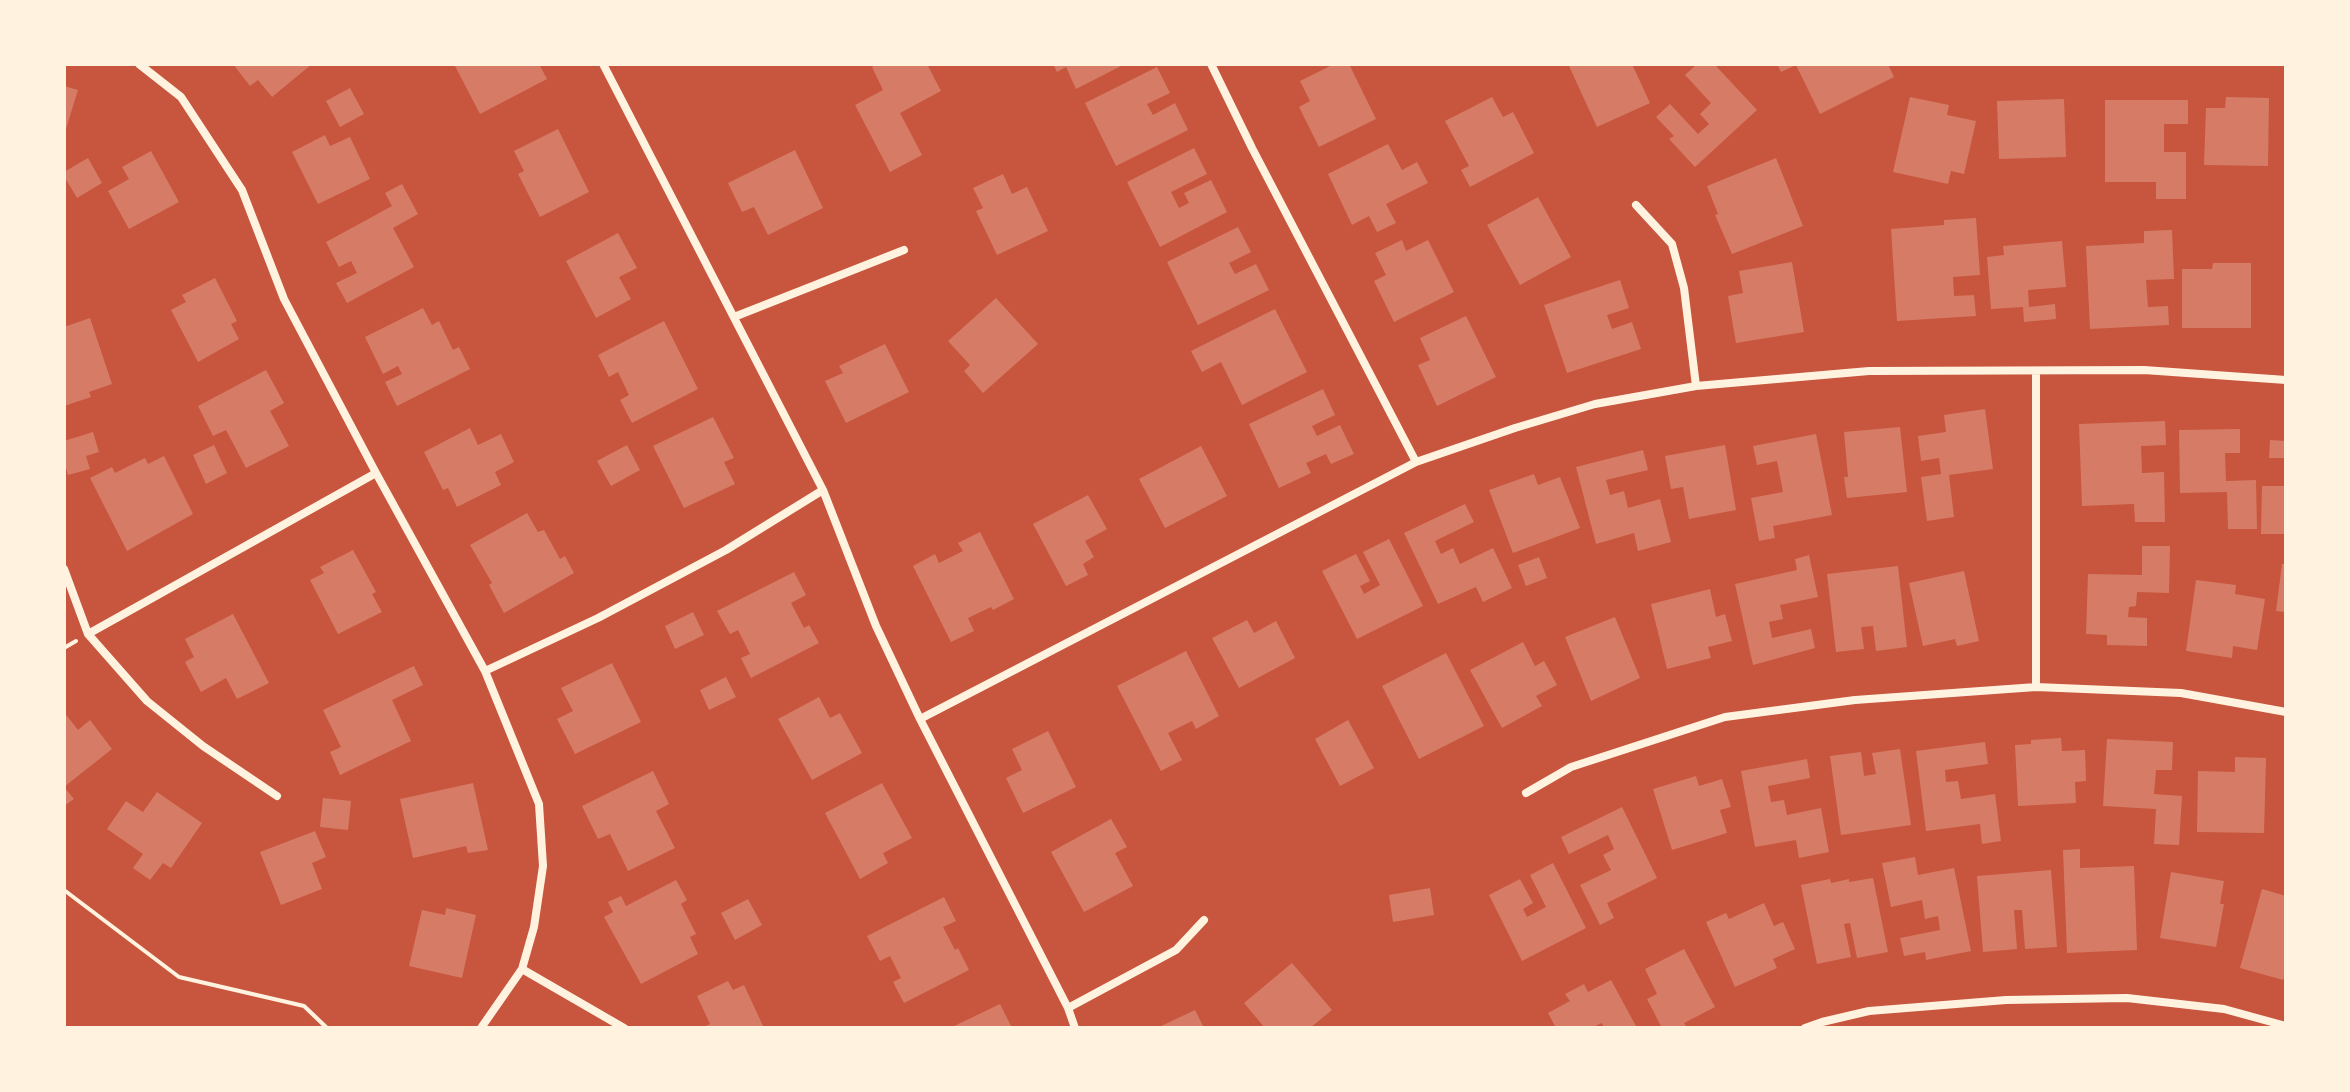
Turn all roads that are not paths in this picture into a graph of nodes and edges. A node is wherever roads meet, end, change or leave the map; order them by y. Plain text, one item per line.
1 (139, 64) edge
2 (603, 64) edge
3 (1211, 64) edge
4 (1636, 205) dead end
5 (904, 250) dead end
6 (734, 317) junction
7 (2036, 372) junction
8 (2286, 380) edge
9 (1696, 386) junction
10 (1416, 462) junction
11 (376, 473) junction
12 (823, 490) junction
13 (64, 569) edge
14 (88, 634) junction
15 (485, 671) junction
16 (2036, 687) junction
17 (2286, 712) edge
18 (920, 719) junction
19 (1526, 793) dead end
20 (277, 796) dead end
21 (1204, 920) dead end
22 (522, 969) junction
23 (1068, 1008) junction
24 (2286, 1026) edge
25 (481, 1028) edge
26 (624, 1028) edge
27 (1075, 1028) edge
28 (1805, 1028) edge

1 - 11 street
2 - 6 street
3 - 10 street
4 - 9 street
5 - 6 street
6 - 12 street
7 - 8 street
7 - 9 street
7 - 16 street
9 - 10 street
10 - 18 street
11 - 14 street
11 - 15 street
12 - 15 street
12 - 18 street
13 - 14 street
14 - 20 street
15 - 22 street
16 - 17 street
16 - 19 street
18 - 23 street
21 - 23 street
22 - 25 street
22 - 26 street
23 - 27 street
24 - 28 street

